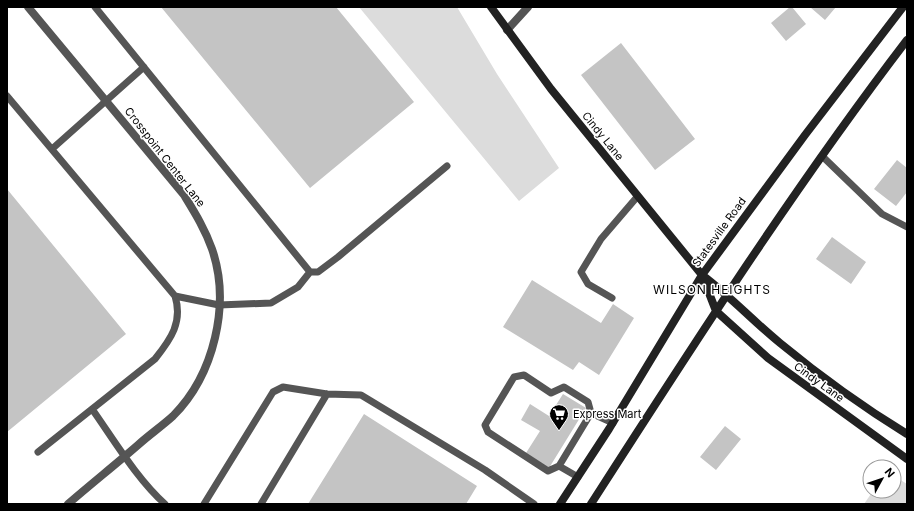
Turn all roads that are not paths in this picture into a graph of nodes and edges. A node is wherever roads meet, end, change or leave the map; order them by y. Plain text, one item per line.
1 (28, 7) edge
2 (95, 7) edge
3 (491, 7) edge
4 (528, 7) edge
5 (903, 7) edge
6 (507, 30) junction
7 (907, 40) edge
8 (144, 67) junction
9 (7, 96) edge
10 (105, 100) junction
11 (52, 149) junction
12 (822, 156) junction
13 (447, 166) dead end
14 (637, 197) junction
15 (907, 227) edge
16 (310, 272) junction
17 (702, 275) junction
18 (728, 294) junction
19 (175, 296) junction
20 (612, 298) dead end
21 (219, 305) junction
22 (716, 311) junction
23 (327, 394) junction
24 (92, 409) junction
25 (591, 413) junction
26 (613, 423) junction
27 (907, 434) edge
28 (38, 452) dead end
29 (125, 456) junction
30 (907, 459) edge
31 (559, 466) junction
32 (578, 477) junction
33 (68, 504) edge
34 (165, 504) edge
35 (204, 504) edge
36 (261, 504) edge
37 (534, 504) edge
38 (560, 504) edge
39 (590, 504) edge

1 - 10 street, Crosspoint Center Lane
2 - 8 lane
3 - 6 main road, Cindy Lane
4 - 6 street
5 - 17 main road, Statesville Road
6 - 14 main road, Cindy Lane
7 - 12 main road
8 - 10 lane
8 - 16 lane
9 - 11 lane
10 - 11 lane
10 - 21 street, Crosspoint Center Lane
11 - 19 lane
12 - 15 lane
12 - 18 main road
13 - 16 lane
14 - 17 main road, Cindy Lane
14 - 20 lane
16 - 21 lane
17 - 18 main road, Cindy Lane
17 - 22 main road, Cindy Lane
17 - 26 main road, Statesville Road
18 - 22 main road
18 - 27 main road, Cindy Lane
19 - 21 lane
19 - 24 lane
21 - 29 street, Crosspoint Center Lane
22 - 30 main road, Cindy Lane
22 - 39 main road
23 - 35 lane
23 - 36 lane
23 - 37 lane
24 - 28 lane
24 - 29 lane
25 - 26 lane
25 - 31 lane
25 - 31 lane
26 - 32 main road, Statesville Road
29 - 33 street, Crosspoint Center Lane
29 - 34 lane
31 - 32 lane
32 - 38 main road, Statesville Road

